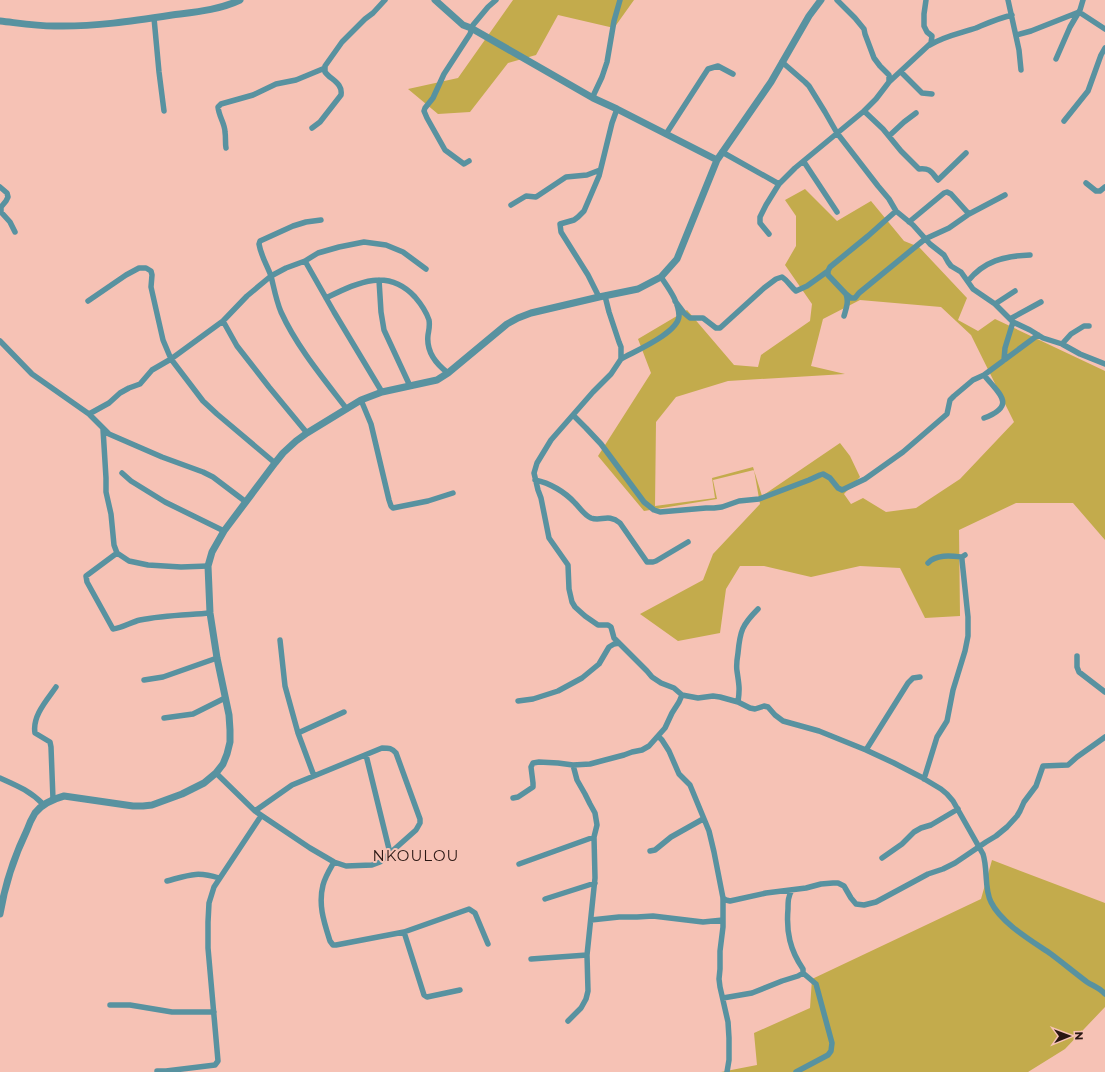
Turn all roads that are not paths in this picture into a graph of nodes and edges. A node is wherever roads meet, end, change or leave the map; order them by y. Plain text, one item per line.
1 (240, 0) edge
2 (385, 0) edge
3 (434, 0) edge
4 (496, 0) edge
5 (620, 0) edge
6 (821, 0) edge
7 (837, 0) edge
8 (926, 0) edge
9 (1008, 0) edge
10 (1083, 0) edge
11 (1079, 12) junction
12 (1012, 15) junction
13 (154, 18) junction
14 (0, 21) edge
15 (471, 28) junction
16 (1105, 29) edge
17 (1016, 35) junction
18 (929, 46) junction
19 (1105, 48) edge
20 (1056, 59) dead end
21 (782, 62) junction
22 (325, 68) junction
23 (1021, 70) dead end
24 (901, 72) junction
25 (733, 74) dead end
26 (889, 82) junction
27 (932, 94) dead end
28 (593, 98) junction
29 (617, 109) junction
30 (864, 111) junction
31 (164, 112) dead end
32 (916, 113) dead end
33 (1064, 121) dead end
34 (312, 128) dead end
35 (837, 133) junction
36 (666, 134) junction
37 (889, 136) junction
38 (226, 148) dead end
39 (722, 152) junction
40 (966, 153) dead end
41 (717, 160) junction
42 (468, 161) dead end
43 (804, 162) junction
44 (600, 170) junction
45 (779, 184) junction
46 (1086, 184) dead end
47 (0, 187) edge
48 (1105, 187) edge
49 (1005, 195) dead end
50 (511, 205) dead end
51 (896, 211) junction
52 (837, 212) dead end
53 (969, 214) junction
54 (321, 220) dead end
55 (910, 222) junction
56 (15, 232) dead end
57 (769, 234) dead end
58 (925, 239) junction
59 (1030, 255) dead end
60 (305, 261) junction
61 (426, 269) dead end
62 (828, 271) junction
63 (271, 276) junction
64 (661, 278) junction
65 (379, 280) junction
66 (968, 282) junction
67 (1015, 291) dead end
68 (846, 294) junction
69 (602, 296) junction
70 (326, 298) junction
71 (88, 301) dead end
72 (676, 301) junction
73 (1040, 302) dead end
74 (995, 304) junction
75 (844, 316) dead end
76 (1012, 320) junction
77 (223, 321) junction
78 (1089, 326) dead end
79 (1038, 336) junction
80 (0, 341) edge
81 (1062, 344) junction
82 (170, 359) junction
83 (621, 359) junction
84 (1004, 360) junction
85 (1105, 364) edge
86 (448, 373) junction
87 (984, 375) junction
88 (410, 386) junction
89 (382, 392) junction
90 (361, 400) junction
91 (346, 408) junction
92 (89, 414) junction
93 (573, 415) junction
94 (984, 418) dead end
95 (103, 428) junction
96 (307, 433) junction
97 (275, 463) junction
98 (122, 473) dead end
99 (535, 480) junction
100 (453, 493) dead end
101 (246, 502) junction
102 (224, 531) junction
103 (688, 542) dead end
104 (117, 553) junction
105 (928, 563) dead end
106 (208, 566) junction
107 (758, 609) dead end
108 (210, 613) junction
109 (280, 640) dead end
110 (619, 643) junction
111 (1077, 656) dead end
112 (216, 658) junction
113 (920, 677) dead end
114 (144, 680) dead end
115 (56, 687) dead end
116 (1105, 692) edge
117 (682, 695) junction
118 (225, 698) junction
119 (518, 702) dead end
120 (738, 702) junction
121 (344, 712) dead end
122 (164, 718) dead end
123 (298, 733) junction
124 (658, 736) junction
125 (1105, 737) edge
126 (866, 750) junction
127 (366, 755) junction
128 (573, 765) junction
129 (216, 773) junction
130 (314, 776) junction
131 (0, 778) edge
132 (924, 779) junction
133 (513, 798) dead end
134 (53, 799) junction
135 (44, 805) junction
136 (958, 809) junction
137 (255, 811) junction
138 (261, 816) junction
139 (703, 819) junction
140 (594, 837) junction
141 (979, 846) junction
142 (650, 851) dead end
143 (390, 853) junction
144 (882, 858) dead end
145 (334, 862) junction
146 (518, 864) dead end
147 (219, 878) junction
148 (167, 881) dead end
149 (595, 883) junction
150 (2, 890) edge
151 (792, 890) junction
152 (723, 898) junction
153 (545, 899) dead end
154 (0, 914) edge
155 (592, 920) junction
156 (723, 920) junction
157 (404, 932) junction
158 (488, 944) dead end
159 (587, 955) junction
160 (531, 959) dead end
161 (803, 973) junction
162 (460, 990) dead end
163 (1105, 994) edge
164 (723, 998) junction
165 (110, 1005) dead end
166 (214, 1012) junction
167 (568, 1021) dead end
168 (157, 1071) dead end
169 (727, 1072) edge
170 (796, 1072) edge

1 - 13 street
2 - 22 street
3 - 15 street
4 - 15 street
5 - 28 street
6 - 21 street
7 - 26 street
8 - 18 street
9 - 12 street
10 - 11 street
11 - 16 street
11 - 17 street
11 - 20 street
12 - 17 street
12 - 18 street
13 - 14 street
13 - 31 street
15 - 28 street
15 - 42 street
17 - 23 street
18 - 24 street
19 - 33 street
21 - 35 street
21 - 39 street
22 - 34 street
22 - 38 street
24 - 26 street
24 - 27 street
25 - 36 street
26 - 30 street
28 - 29 street
29 - 36 street
29 - 44 street
30 - 35 street
30 - 37 street
32 - 37 street
35 - 43 street
35 - 51 street
36 - 41 street
37 - 40 street
39 - 41 street
39 - 45 street
41 - 64 street
43 - 45 street
43 - 52 street
44 - 50 street
44 - 69 street
45 - 57 street
46 - 48 street
47 - 56 street
49 - 53 street
51 - 55 street
51 - 62 street
53 - 55 street
53 - 58 street
54 - 63 street
55 - 58 street
58 - 66 street
58 - 68 street
59 - 66 street
60 - 61 street
60 - 63 street
60 - 70 street
62 - 68 street
62 - 72 street
63 - 77 street
63 - 91 street
64 - 69 street
64 - 72 street
65 - 70 street
65 - 86 street
65 - 88 street
66 - 74 street
67 - 74 street
68 - 75 street
69 - 83 street
69 - 86 street
70 - 89 street
71 - 82 street
72 - 83 street
73 - 76 street
74 - 76 street
76 - 79 street
76 - 84 street
77 - 82 street
77 - 96 street
78 - 81 street
79 - 81 street
79 - 84 street
80 - 92 street
81 - 85 street
82 - 92 street
82 - 97 street
83 - 93 street
84 - 87 street
86 - 88 street
87 - 93 street
87 - 94 street
88 - 89 street
89 - 90 street
90 - 91 street
90 - 100 street
91 - 96 street
92 - 95 street
93 - 99 street
95 - 101 street
95 - 104 street
96 - 97 street
97 - 101 street
98 - 102 street
99 - 103 street
99 - 110 street
101 - 102 street
102 - 106 street
104 - 106 street
104 - 108 street
105 - 132 street
106 - 108 street
107 - 120 street
108 - 112 street
109 - 123 street
110 - 117 street
110 - 119 street
111 - 116 street
112 - 114 street
112 - 118 street
113 - 126 street
115 - 134 street
117 - 120 street
117 - 124 street
118 - 122 street
118 - 129 street
120 - 126 street
121 - 123 street
123 - 130 street
124 - 128 street
124 - 139 street
125 - 141 street
126 - 132 street
127 - 130 street
127 - 143 street
127 - 143 street
128 - 133 street
128 - 140 street
129 - 134 street
129 - 137 street
130 - 137 street
131 - 135 street
132 - 136 street
134 - 135 street
135 - 150 street
136 - 141 street
136 - 144 street
137 - 138 street
138 - 145 street
138 - 147 street
139 - 142 street
139 - 152 street
140 - 146 street
140 - 149 street
141 - 151 street
141 - 163 street
143 - 145 street
145 - 157 street
147 - 148 street
147 - 166 street
149 - 153 street
149 - 155 street
150 - 154 street
151 - 152 street
151 - 161 street
152 - 156 street
155 - 156 street
155 - 159 street
156 - 164 street
157 - 158 street
157 - 162 street
159 - 160 street
159 - 167 street
161 - 164 street
161 - 170 street
164 - 169 street
165 - 166 street
166 - 168 street

